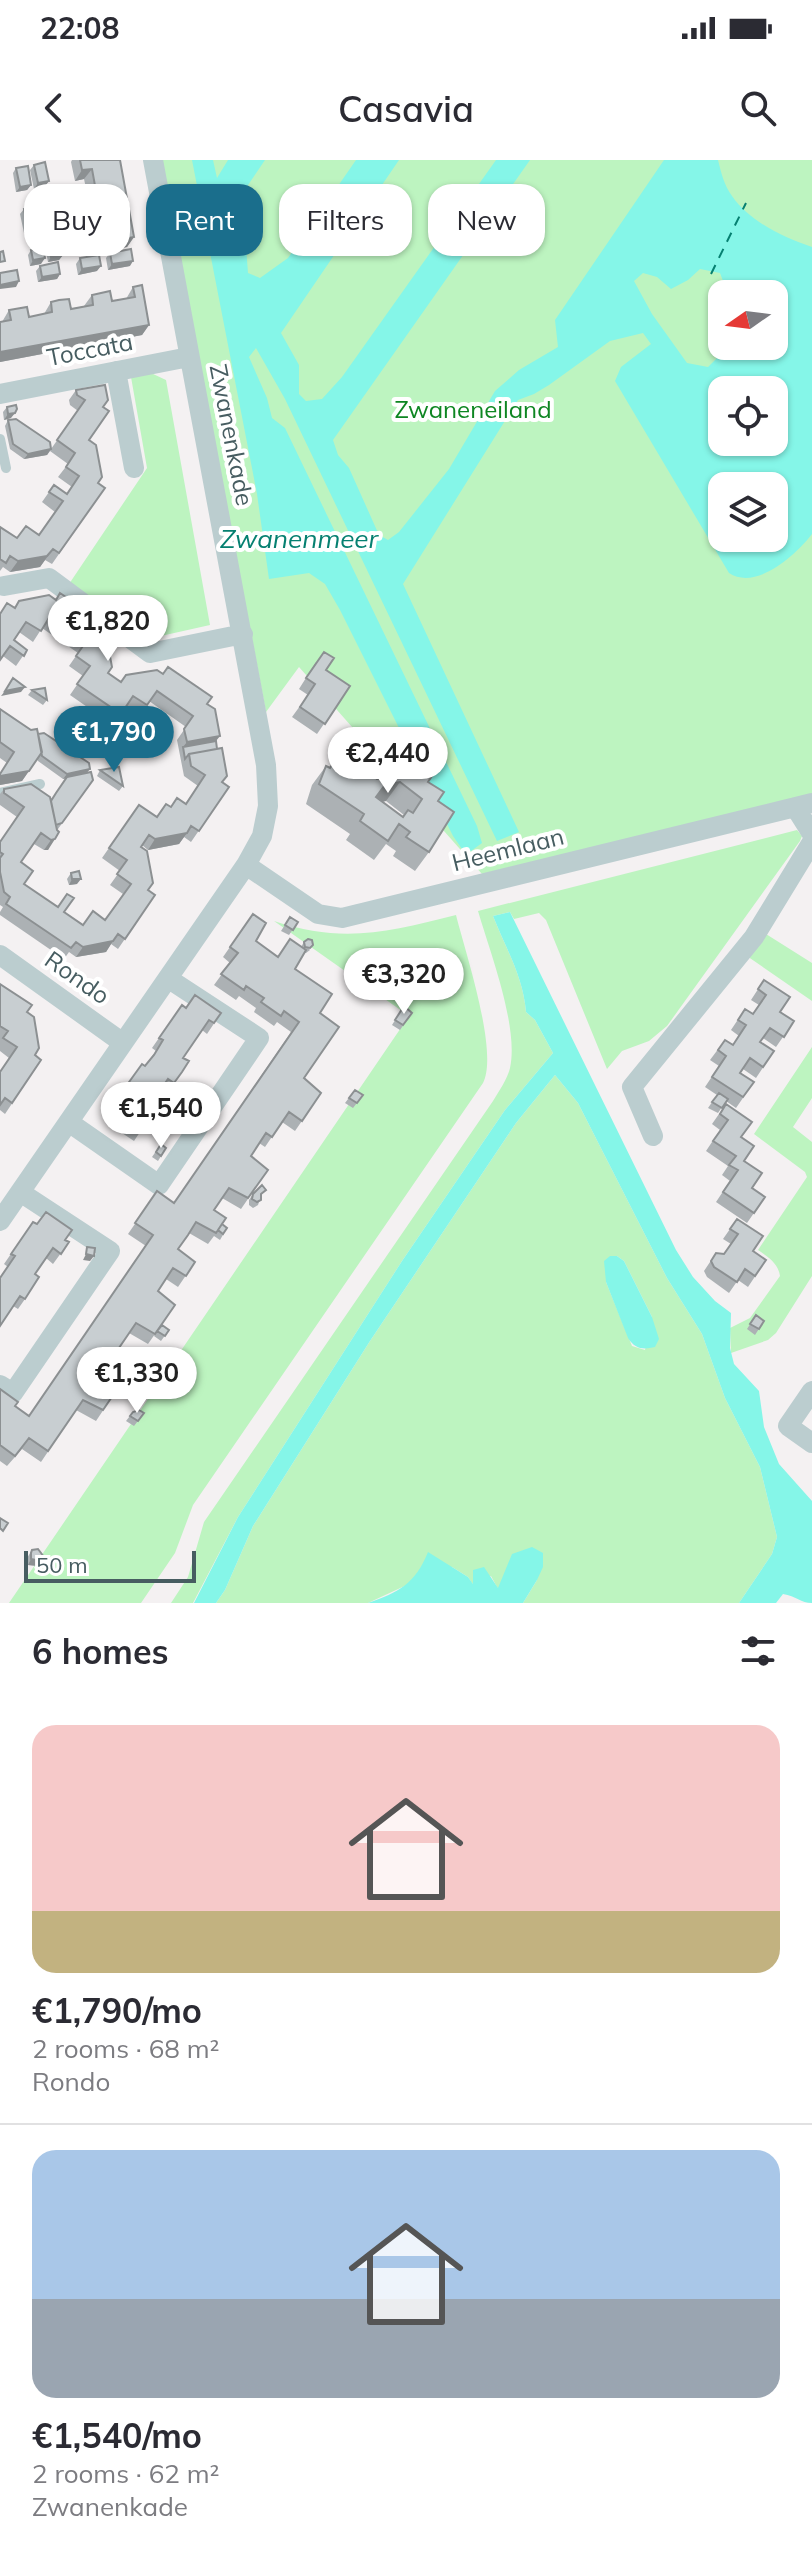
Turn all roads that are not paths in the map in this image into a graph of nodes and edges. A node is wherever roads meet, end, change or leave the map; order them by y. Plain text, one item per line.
1 (153, 160) edge
2 (189, 357) junction
3 (116, 371) junction
4 (0, 394) edge
5 (0, 439) edge
6 (6, 468) dead end
7 (134, 468) dead end
8 (4, 586) dead end
9 (243, 634) junction
10 (40, 784) dead end
11 (0, 793) edge
12 (804, 805) edge
13 (812, 834) edge
14 (812, 842) edge
15 (246, 865) junction
16 (0, 955) edge
17 (169, 979) junction
18 (123, 1043) junction
19 (70, 1123) junction
20 (653, 1136) dead end
21 (20, 1192) junction
22 (0, 1221) edge
23 (0, 1385) edge
24 (812, 1391) edge
25 (812, 1443) edge

1 - 2 street, Zwanenkade
2 - 3 street, Toccata
2 - 9 street, Zwanenkade
3 - 4 street, Toccata
3 - 7 street
5 - 6 lane
8 - 9 street
9 - 15 street, Zwanenkade
10 - 11 lane
12 - 13 street, Heemlaan
12 - 15 street, Heemlaan
14 - 20 street
15 - 17 street, Zwanenkade
16 - 18 street, Rondo
17 - 18 street, Zwanenkade
17 - 19 street
18 - 19 street, Zwanenkade
19 - 21 street, Zwanenkade
21 - 22 street, Zwanenkade
21 - 23 street
24 - 25 street

